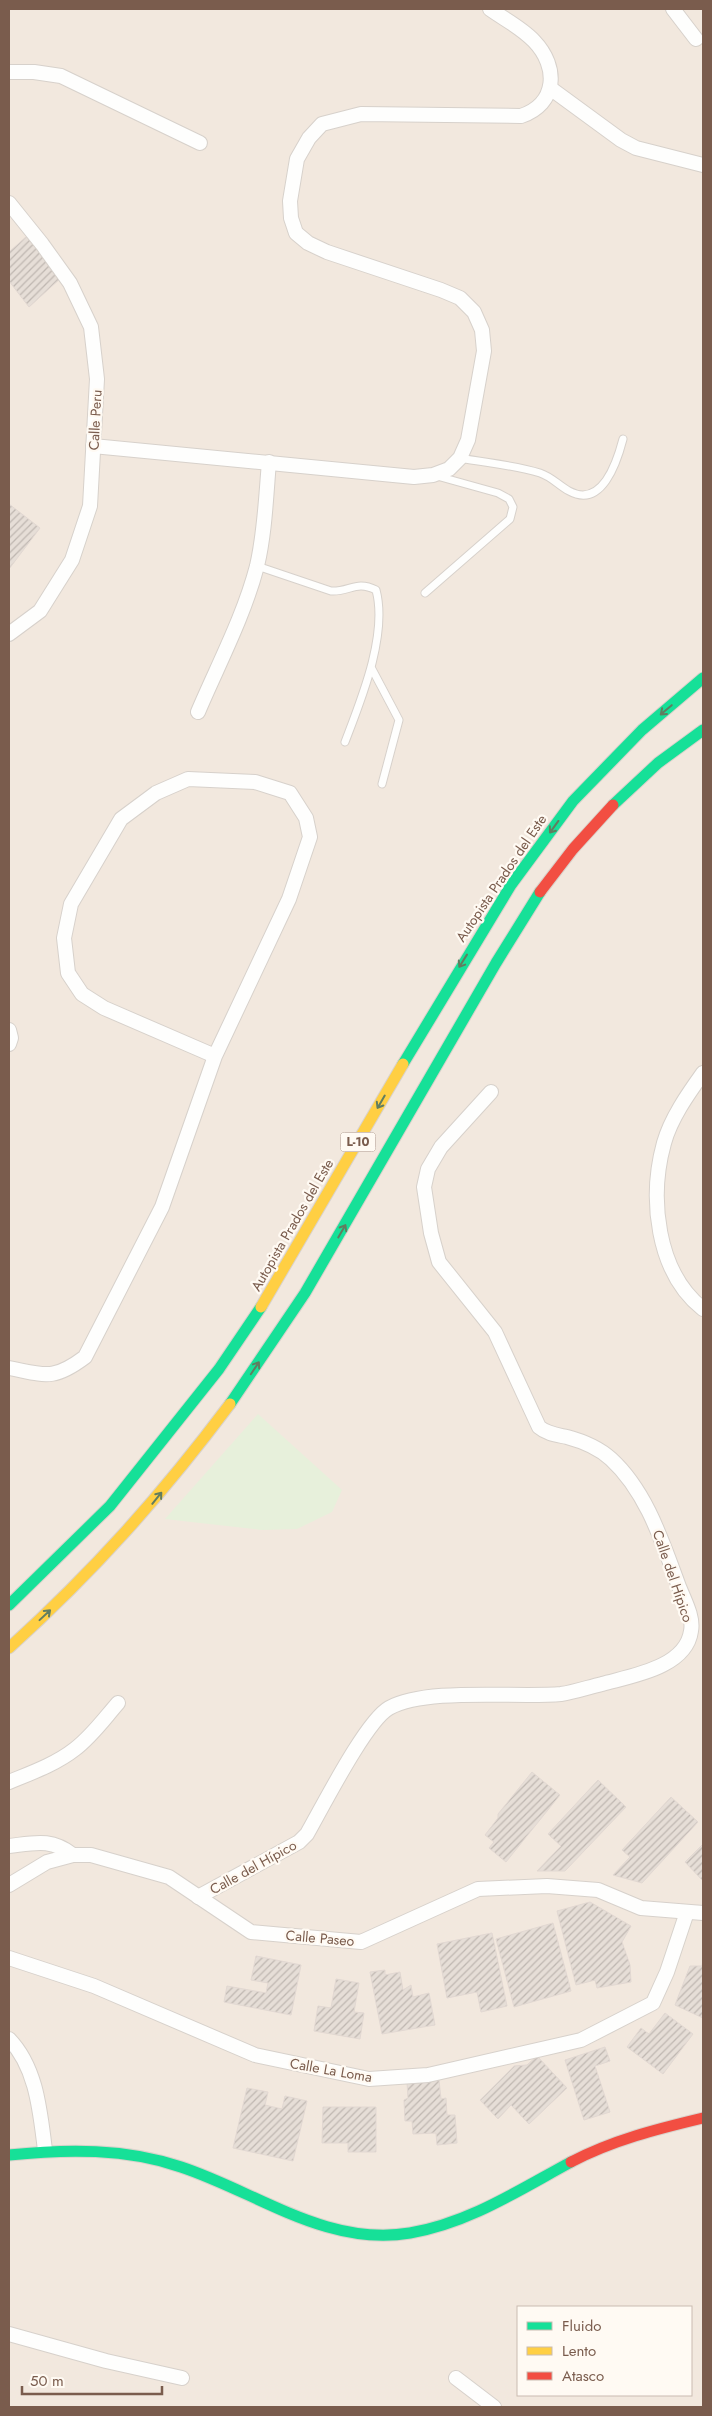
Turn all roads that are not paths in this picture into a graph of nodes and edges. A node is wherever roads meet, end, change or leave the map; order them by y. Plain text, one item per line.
1 (490, 9) edge
2 (673, 9) edge
3 (696, 39) dead end
4 (9, 72) edge
5 (550, 88) junction
6 (200, 143) dead end
7 (703, 165) edge
8 (9, 203) edge
9 (623, 439) dead end
10 (93, 446) junction
11 (460, 458) junction
12 (269, 462) junction
13 (433, 475) junction
14 (257, 566) junction
15 (425, 593) dead end
16 (9, 634) edge
17 (372, 669) junction
18 (703, 678) edge
19 (198, 712) dead end
20 (703, 730) edge
21 (345, 742) dead end
22 (382, 784) dead end
23 (9, 1030) edge
24 (9, 1044) edge
25 (215, 1056) junction
26 (703, 1073) edge
27 (491, 1092) dead end
28 (703, 1309) edge
29 (9, 1368) edge
30 (9, 1605) edge
31 (9, 1648) edge
32 (118, 1703) dead end
33 (9, 1782) edge
34 (9, 1846) edge
35 (74, 1856) junction
36 (9, 1885) edge
37 (198, 1897) junction
38 (687, 1912) junction
39 (703, 1913) edge
40 (9, 1958) edge
41 (9, 2039) edge
42 (703, 2118) edge
43 (45, 2150) junction
44 (9, 2155) edge
45 (9, 2334) edge
46 (182, 2378) dead end
47 (456, 2378) dead end
48 (494, 2407) edge

1 - 5 street
2 - 3 street
4 - 6 street
5 - 7 street
5 - 11 street
8 - 10 street, Calle Peru
9 - 11 lane
10 - 12 street
10 - 16 street, Calle Peru
11 - 13 street
12 - 13 street
12 - 14 street
13 - 15 lane
14 - 17 lane
14 - 19 street
17 - 21 lane
17 - 22 lane
18 -> 30 main road, Autopista Prados del Este / L-10
31 -> 20 main road, L-10
23 - 24 street
25 - 25 street
25 - 29 street
26 - 28 street
27 - 37 street, Calle del Hípico
32 - 33 street
34 - 35 street
35 - 36 street, Calle Paseo
35 - 37 street, Calle Paseo
37 - 38 street, Calle Paseo
38 - 39 street, Calle Paseo
38 - 40 street, Calle La Loma
41 - 43 street
42 - 43 main road
43 - 44 main road
45 - 46 street
47 - 48 street

